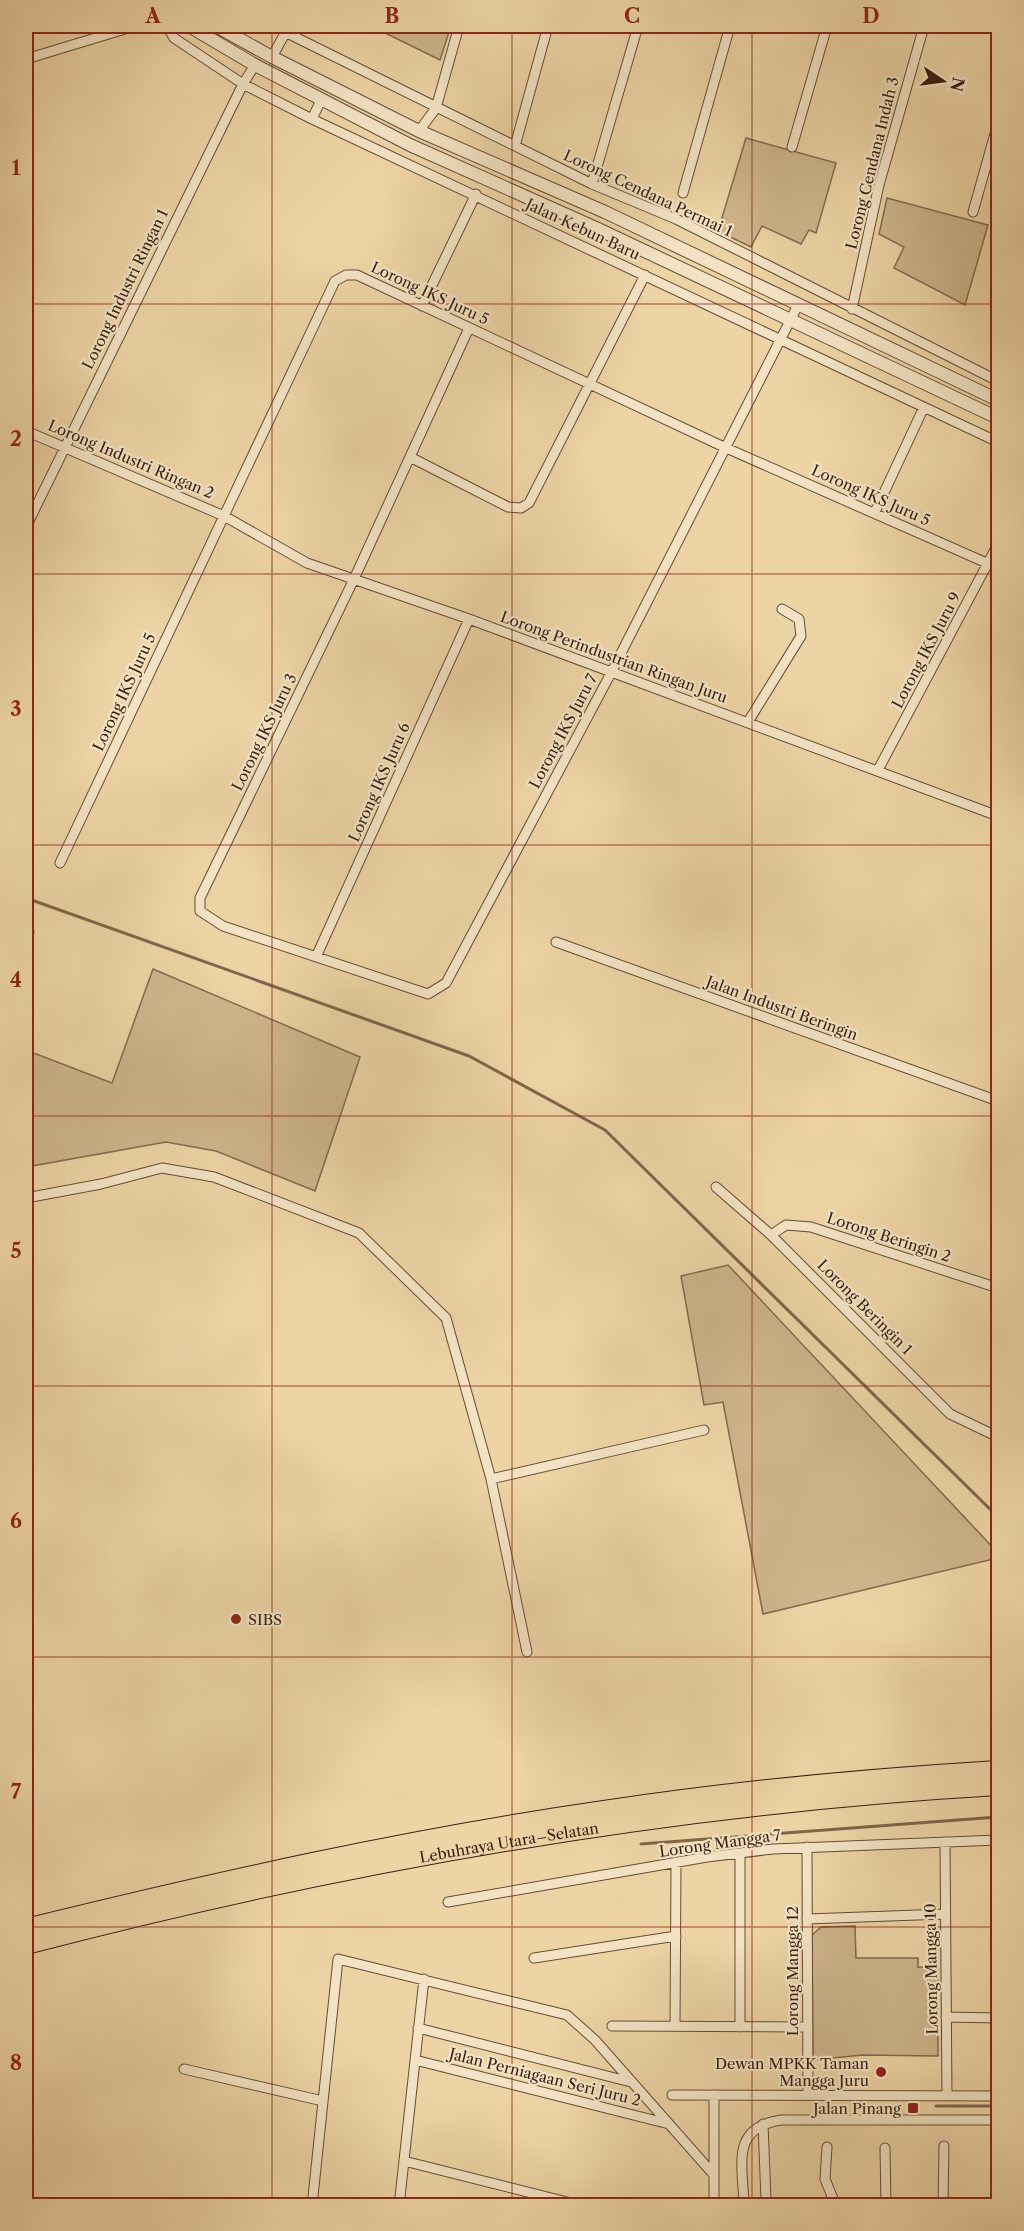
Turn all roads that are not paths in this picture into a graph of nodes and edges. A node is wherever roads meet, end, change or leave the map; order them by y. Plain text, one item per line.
1 (135, 26) edge
2 (167, 26) edge
3 (189, 26) edge
4 (216, 26) edge
5 (459, 26) edge
6 (549, 26) edge
7 (638, 26) edge
8 (730, 26) edge
9 (827, 26) edge
10 (924, 26) edge
11 (287, 29) edge
12 (272, 57) junction
13 (26, 59) edge
14 (255, 65) junction
15 (243, 84) junction
16 (321, 100) junction
17 (436, 108) junction
18 (312, 119) junction
19 (999, 123) edge
20 (418, 131) junction
21 (515, 146) junction
22 (792, 147) dead end
23 (592, 184) junction
24 (683, 193) dead end
25 (476, 194) junction
26 (974, 212) dead end
27 (780, 273) junction
28 (645, 275) junction
29 (770, 292) junction
30 (798, 305) junction
31 (422, 306) junction
32 (852, 309) junction
33 (791, 319) junction
34 (469, 328) junction
35 (780, 339) junction
36 (999, 381) edge
37 (591, 385) junction
38 (999, 400) edge
39 (924, 407) junction
40 (999, 418) edge
41 (26, 431) edge
42 (999, 442) edge
43 (64, 446) junction
44 (724, 447) junction
45 (410, 458) junction
46 (875, 512) junction
47 (224, 516) junction
48 (26, 527) edge
49 (999, 544) edge
50 (994, 566) edge
51 (354, 579) junction
52 (782, 609) dead end
53 (469, 619) junction
54 (611, 673) junction
55 (748, 722) junction
56 (878, 770) junction
57 (999, 816) edge
58 (60, 863) dead end
59 (556, 942) dead end
60 (316, 957) junction
61 (999, 1101) edge
62 (716, 1187) dead end
63 (26, 1198) edge
64 (771, 1235) junction
65 (999, 1288) edge
66 (704, 1430) dead end
67 (999, 1437) edge
68 (491, 1479) junction
69 (527, 1652) dead end
70 (999, 1770) edge
71 (999, 1786) edge
72 (999, 1840) edge
73 (945, 1842) junction
74 (807, 1847) junction
75 (740, 1853) junction
76 (676, 1864) junction
77 (448, 1902) dead end
78 (945, 1914) junction
79 (807, 1919) junction
80 (26, 1928) edge
81 (676, 1936) junction
82 (26, 1945) edge
83 (534, 1958) dead end
84 (424, 1979) junction
85 (946, 2017) junction
86 (999, 2018) edge
87 (612, 2026) dead end
88 (675, 2026) junction
89 (740, 2027) junction
90 (808, 2027) junction
91 (418, 2028) junction
92 (415, 2060) junction
93 (184, 2068) dead end
94 (632, 2082) junction
95 (672, 2095) dead end
96 (714, 2095) junction
97 (808, 2095) junction
98 (947, 2096) junction
99 (999, 2096) edge
100 (323, 2101) junction
101 (999, 2120) edge
102 (669, 2124) junction
103 (763, 2124) junction
104 (944, 2146) dead end
105 (714, 2147) junction
106 (827, 2147) dead end
107 (885, 2148) dead end
108 (691, 2150) junction
109 (404, 2161) junction
110 (714, 2175) junction
111 (312, 2205) edge
112 (399, 2205) edge
113 (583, 2205) edge
114 (714, 2205) edge
115 (744, 2205) edge
116 (769, 2205) edge
117 (836, 2205) edge
118 (886, 2205) edge
119 (943, 2205) edge

1 - 13 street
2 - 15 street, Jalan Kebun Baru
3 - 14 street, Jalan Kebun Baru
4 - 12 street, Jalan Kebun Baru
5 - 17 street
6 - 21 street
7 - 23 street
8 - 24 street
9 - 22 street
10 - 32 street, Lorong Cendana Indah 3
11 - 12 street
11 - 17 street, Lorong Cendana Permai 1
12 - 20 street, Jalan Kebun Baru
14 - 15 street, Lorong Industri Ringan 1
14 - 16 street, Jalan Kebun Baru
15 - 18 street, Jalan Kebun Baru
15 - 43 street, Lorong Industri Ringan 1
16 - 18 street
16 - 33 street, Jalan Kebun Baru
17 - 20 street
17 - 21 street, Lorong Cendana Permai 1
18 - 25 street, Jalan Kebun Baru
19 - 26 street
20 - 29 street, Jalan Kebun Baru
21 - 23 street, Lorong Cendana Permai 1
23 - 27 street, Lorong Cendana Permai 1
25 - 28 street, Jalan Kebun Baru
25 - 31 street
27 - 29 street
27 - 32 street, Lorong Cendana Permai 1
28 - 35 street, Jalan Kebun Baru
28 - 37 street
29 - 30 street, Jalan Kebun Baru
30 - 33 street, Lorong IKS Juru 7
30 - 38 street, Jalan Kebun Baru
31 - 34 street, Lorong IKS Juru 5
31 - 47 street, Lorong IKS Juru 5
32 - 36 street, Lorong Cendana Permai 1
33 - 35 street, Lorong IKS Juru 7
33 - 40 street, Jalan Kebun Baru
34 - 37 street, Lorong IKS Juru 5
34 - 45 street, Lorong IKS Juru 3
35 - 39 street, Jalan Kebun Baru
35 - 44 street, Lorong IKS Juru 7
37 - 44 street, Lorong IKS Juru 5
37 - 45 street
39 - 42 street, Jalan Kebun Baru
39 - 46 street
41 - 43 street, Lorong Industri Ringan 2
43 - 47 street, Lorong Industri Ringan 2
43 - 48 street, Lorong Industri Ringan 1
44 - 46 street, Lorong IKS Juru 5
44 - 54 street, Lorong IKS Juru 7
45 - 51 street, Lorong IKS Juru 3
46 - 50 street, Lorong IKS Juru 5
47 - 51 street, Lorong Perindustrian Ringan Juru
47 - 58 street, Lorong IKS Juru 5
49 - 50 street, Lorong IKS Juru 9
50 - 56 street, Lorong IKS Juru 9
51 - 53 street, Lorong Perindustrian Ringan Juru
51 - 60 street, Lorong IKS Juru 3
52 - 55 street
53 - 54 street, Lorong Perindustrian Ringan Juru
53 - 60 street, Lorong IKS Juru 6
54 - 55 street, Lorong Perindustrian Ringan Juru
54 - 60 street, Lorong IKS Juru 7
55 - 56 street, Lorong Perindustrian Ringan Juru
56 - 57 street, Lorong Perindustrian Ringan Juru
59 - 61 street, Jalan Industri Beringin
62 - 64 street, Lorong Beringin 1
63 - 68 street
64 - 65 street, Lorong Beringin 2
64 - 67 street, Lorong Beringin 1
66 - 68 street
68 - 69 street
70 - 80 highway, Lebuhraya Utara–Selatan
71 - 82 highway, Lebuhraya Utara–Selatan
72 - 73 street, Lorong Mangga 7
73 - 74 street, Lorong Mangga 7
73 - 78 street, Lorong Mangga 10
74 - 75 street, Lorong Mangga 7
74 - 79 street, Lorong Mangga 12
75 - 76 street, Lorong Mangga 7
75 - 89 street
76 - 77 street, Lorong Mangga 7
76 - 81 street
78 - 79 street
78 - 85 street, Lorong Mangga 10
79 - 90 street, Lorong Mangga 12
81 - 83 street
81 - 88 street
84 - 91 street
84 - 94 street
84 - 100 street
85 - 86 street
85 - 98 street, Lorong Mangga 10
87 - 88 street
88 - 89 street
89 - 90 street
90 - 97 street, Lorong Mangga 12
91 - 92 street
91 - 94 street, Jalan Perniagaan Seri Juru 2
92 - 102 street, Jalan Perniagaan Seri Juru 2
92 - 109 street
93 - 100 street
94 - 102 street
95 - 96 street
96 - 97 street
96 - 105 street
97 - 98 street
98 - 99 street
100 - 111 street
101 - 103 street
102 - 108 street
103 - 115 street
103 - 116 street
104 - 119 street
105 - 108 street
105 - 110 street
106 - 117 street
107 - 118 street
108 - 110 street
109 - 112 street
109 - 113 street
110 - 114 street

